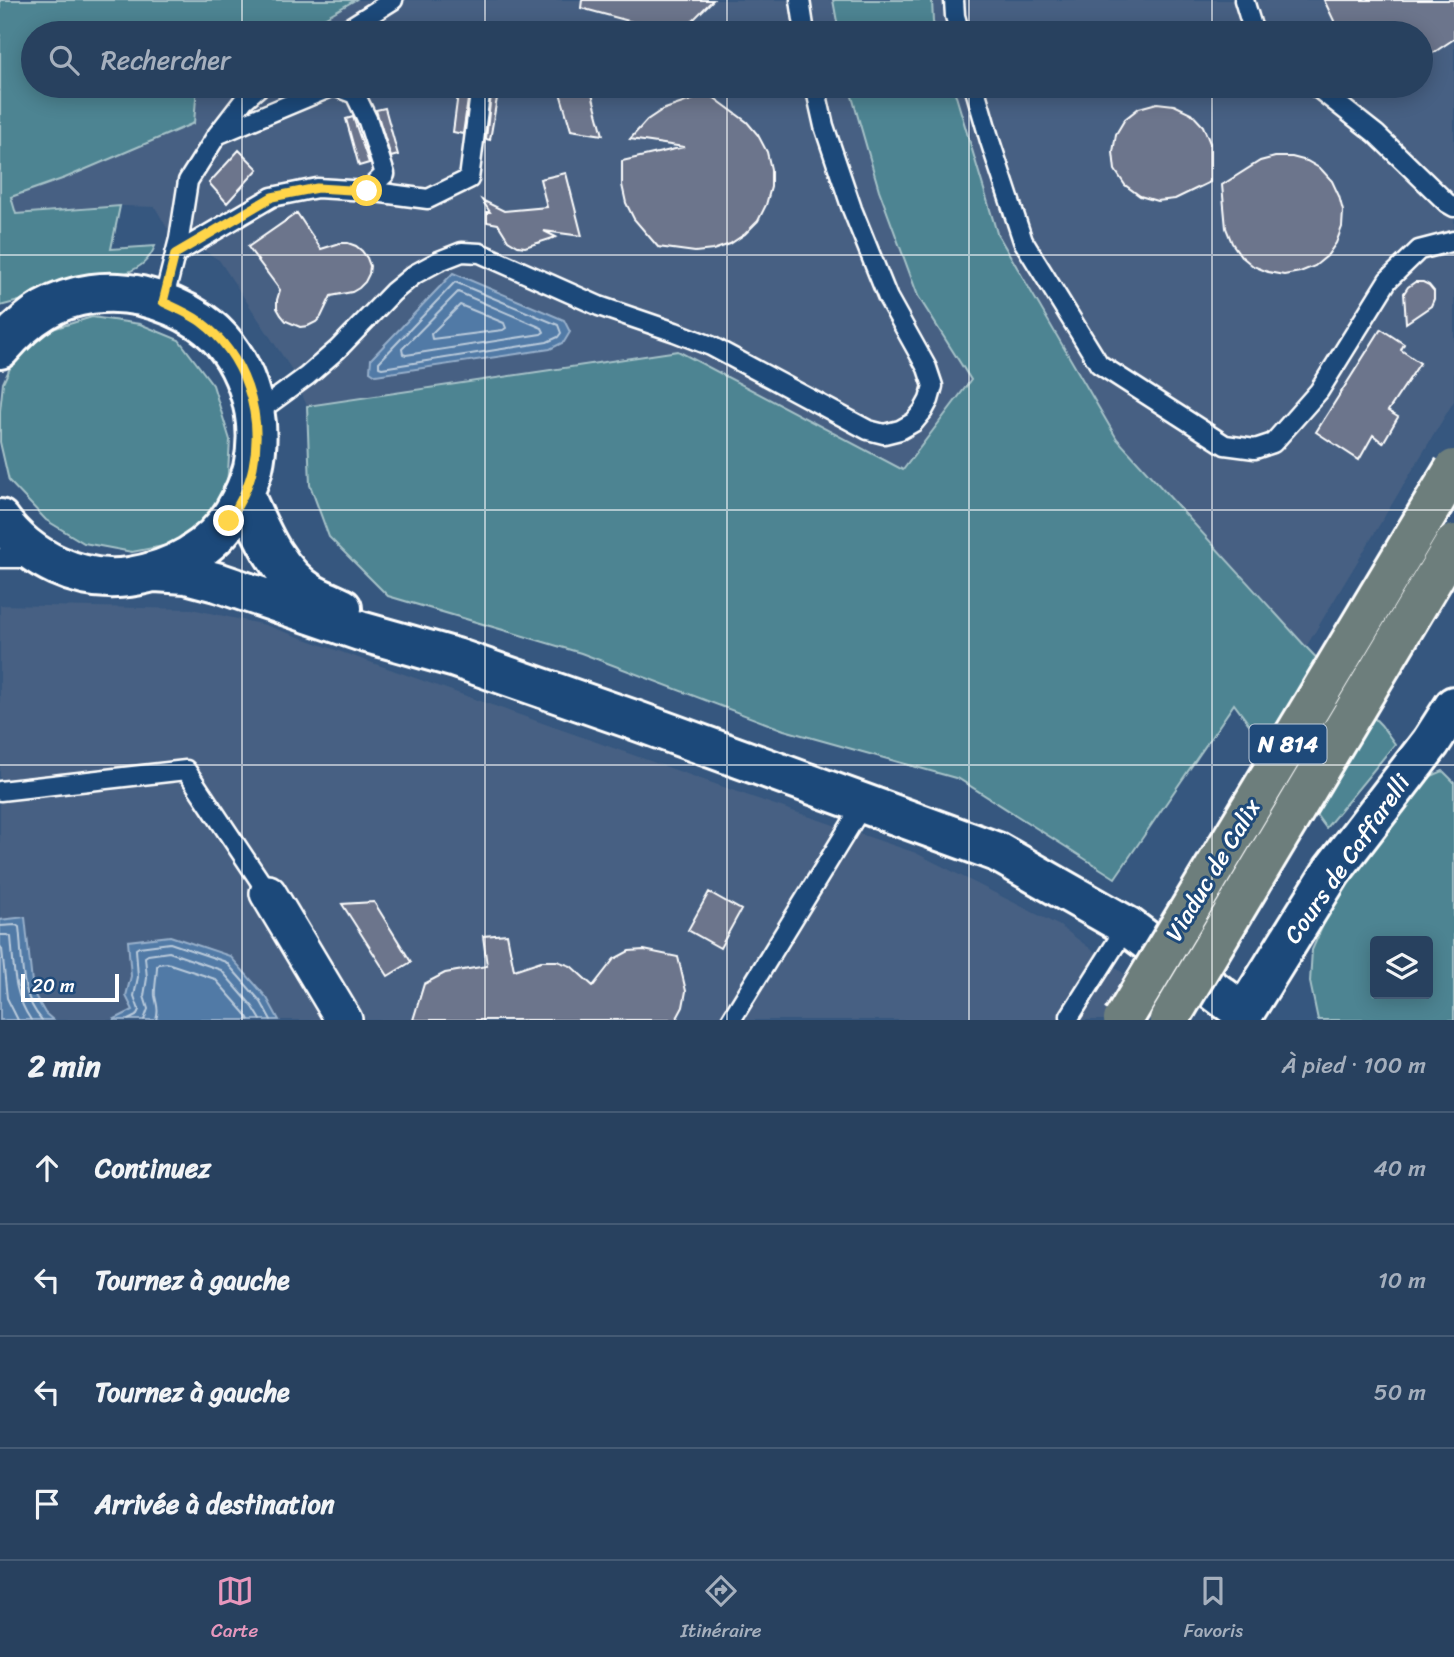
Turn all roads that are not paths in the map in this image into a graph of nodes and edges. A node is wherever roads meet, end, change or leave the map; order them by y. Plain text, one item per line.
1 (393, 0) edge
2 (800, 0) edge
3 (954, 0) edge
4 (1244, 0) edge
5 (360, 21) edge
6 (803, 21) edge
7 (956, 21) edge
8 (1250, 21) edge
9 (246, 98) edge
10 (306, 98) edge
11 (357, 98) edge
12 (480, 98) edge
13 (818, 98) edge
14 (977, 98) edge
15 (1330, 98) edge
16 (218, 135) junction
17 (367, 191) junction
18 (1454, 207) edge
19 (1454, 241) edge
20 (175, 254) junction
21 (163, 302) junction
22 (7, 332) edge
23 (255, 414) junction
24 (1454, 469) edge
25 (244, 494) junction
26 (0, 519) edge
27 (1454, 544) edge
28 (0, 558) edge
29 (42, 558) junction
30 (155, 572) junction
31 (456, 659) junction
32 (1454, 706) edge
33 (0, 791) edge
34 (864, 803) junction
35 (268, 893) joint
36 (1127, 926) junction
37 (1070, 1016) dead end
38 (1248, 1017) edge
39 (344, 1020) edge
40 (731, 1020) edge
41 (1123, 1020) edge
42 (1169, 1020) edge

1 - 5 lane
2 - 6 lane
3 - 7 lane
4 - 8 lane
9 - 16 lane
10 - 16 lane
11 - 17 lane
12 - 17 lane
13 - 23 lane
14 - 19 lane
15 - 18 lane
16 - 20 lane
17 - 20 lane
20 - 21 lane
21 - 22 street
21 - 23 street
23 - 25 street
24 - 41 highway, Viaduc de Calix / N 814, bridge
25 - 30 street
25 - 31 street
26 - 29 street
27 - 42 highway, Viaduc de Calix / N 814, bridge
28 - 29 lane
29 - 30 street
30 - 31 street
31 - 34 street
32 - 38 street, Cours de Caffarelli
33 - 35 lane
34 - 36 street
34 - 40 lane
35 - 39 street
36 - 37 lane
36 - 38 street

